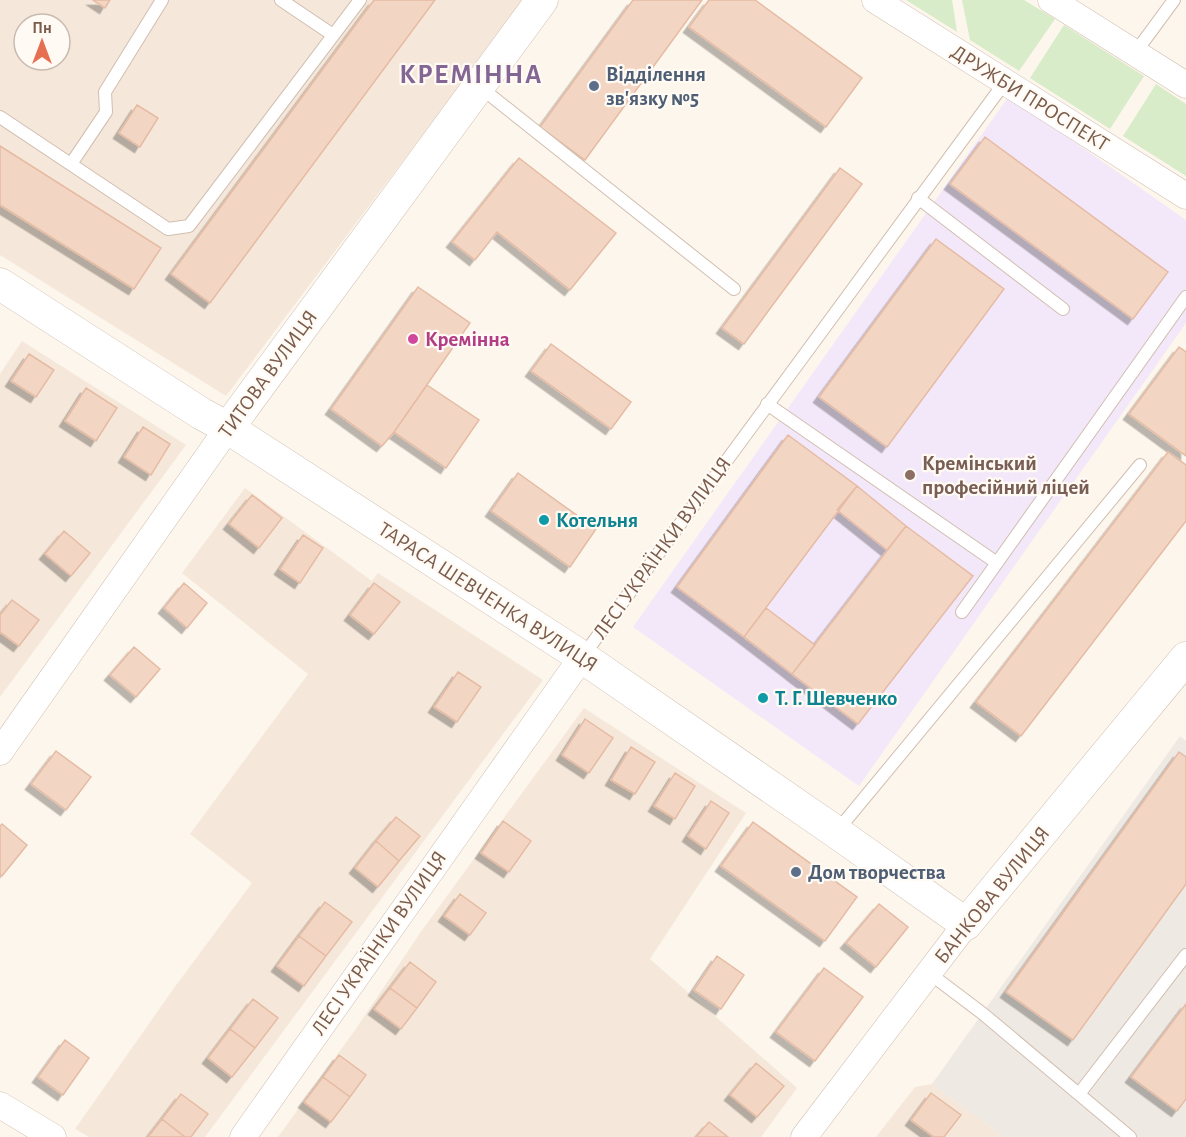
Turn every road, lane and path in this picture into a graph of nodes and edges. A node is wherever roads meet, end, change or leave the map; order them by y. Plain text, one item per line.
1 (162, 0) edge
2 (281, 0) edge
3 (360, 0) edge
4 (542, 0) edge
5 (875, 0) edge
6 (1051, 0) edge
7 (1174, 0) edge
8 (333, 35) junction
9 (1135, 53) junction
10 (1005, 82) junction
11 (479, 86) junction
12 (1186, 86) edge
13 (0, 117) edge
14 (71, 164) junction
15 (1186, 196) edge
16 (918, 198) junction
17 (0, 284) edge
18 (734, 288) dead end
19 (1186, 297) edge
20 (1063, 309) dead end
21 (767, 404) junction
22 (228, 428) junction
23 (1140, 465) dead end
24 (997, 562) junction
25 (962, 612) dead end
26 (582, 657) junction
27 (1186, 658) edge
28 (0, 752) edge
29 (836, 832) junction
30 (966, 924) junction
31 (1186, 955) edge
32 (929, 973) junction
33 (1079, 1094) junction
34 (0, 1105) edge
35 (53, 1137) edge
36 (243, 1137) edge
37 (804, 1137) edge
38 (1130, 1137) edge

1 - 14 lane
2 - 8 lane
3 - 8 lane
4 - 11 street, ТИТОВА ВУЛИЦЯ
5 - 10 street, ДРУЖБИ ПРОСПЕКТ
6 - 9 street
7 - 9 lane
8 - 14 lane
9 - 12 street
10 - 15 street, ДРУЖБИ ПРОСПЕКТ
10 - 16 lane, ЛЕСІ УКРАЇНКИ ВУЛИЦЯ
11 - 18 lane
11 - 22 street, ТИТОВА ВУЛИЦЯ
13 - 14 lane
16 - 20 lane
16 - 21 lane, ЛЕСІ УКРАЇНКИ ВУЛИЦЯ
17 - 22 street, ТАРАСА ШЕВЧЕНКА ВУЛИЦЯ
19 - 24 lane
21 - 24 lane
21 - 26 lane, ЛЕСІ УКРАЇНКИ ВУЛИЦЯ
22 - 26 street, ТАРАСА ШЕВЧЕНКА ВУЛИЦЯ
22 - 28 street, ТИТОВА ВУЛИЦЯ
23 - 29 lane
24 - 25 lane
26 - 29 street, ТАРАСА ШЕВЧЕНКА ВУЛИЦЯ
26 - 36 street, ЛЕСІ УКРАЇНКИ ВУЛИЦЯ
27 - 30 street, БАНКОВА ВУЛИЦЯ
29 - 30 street, ТАРАСА ШЕВЧЕНКА ВУЛИЦЯ
30 - 32 street, БАНКОВА ВУЛИЦЯ
31 - 33 lane
32 - 33 lane
32 - 37 street, БАНКОВА ВУЛИЦЯ
33 - 38 lane
34 - 35 street

